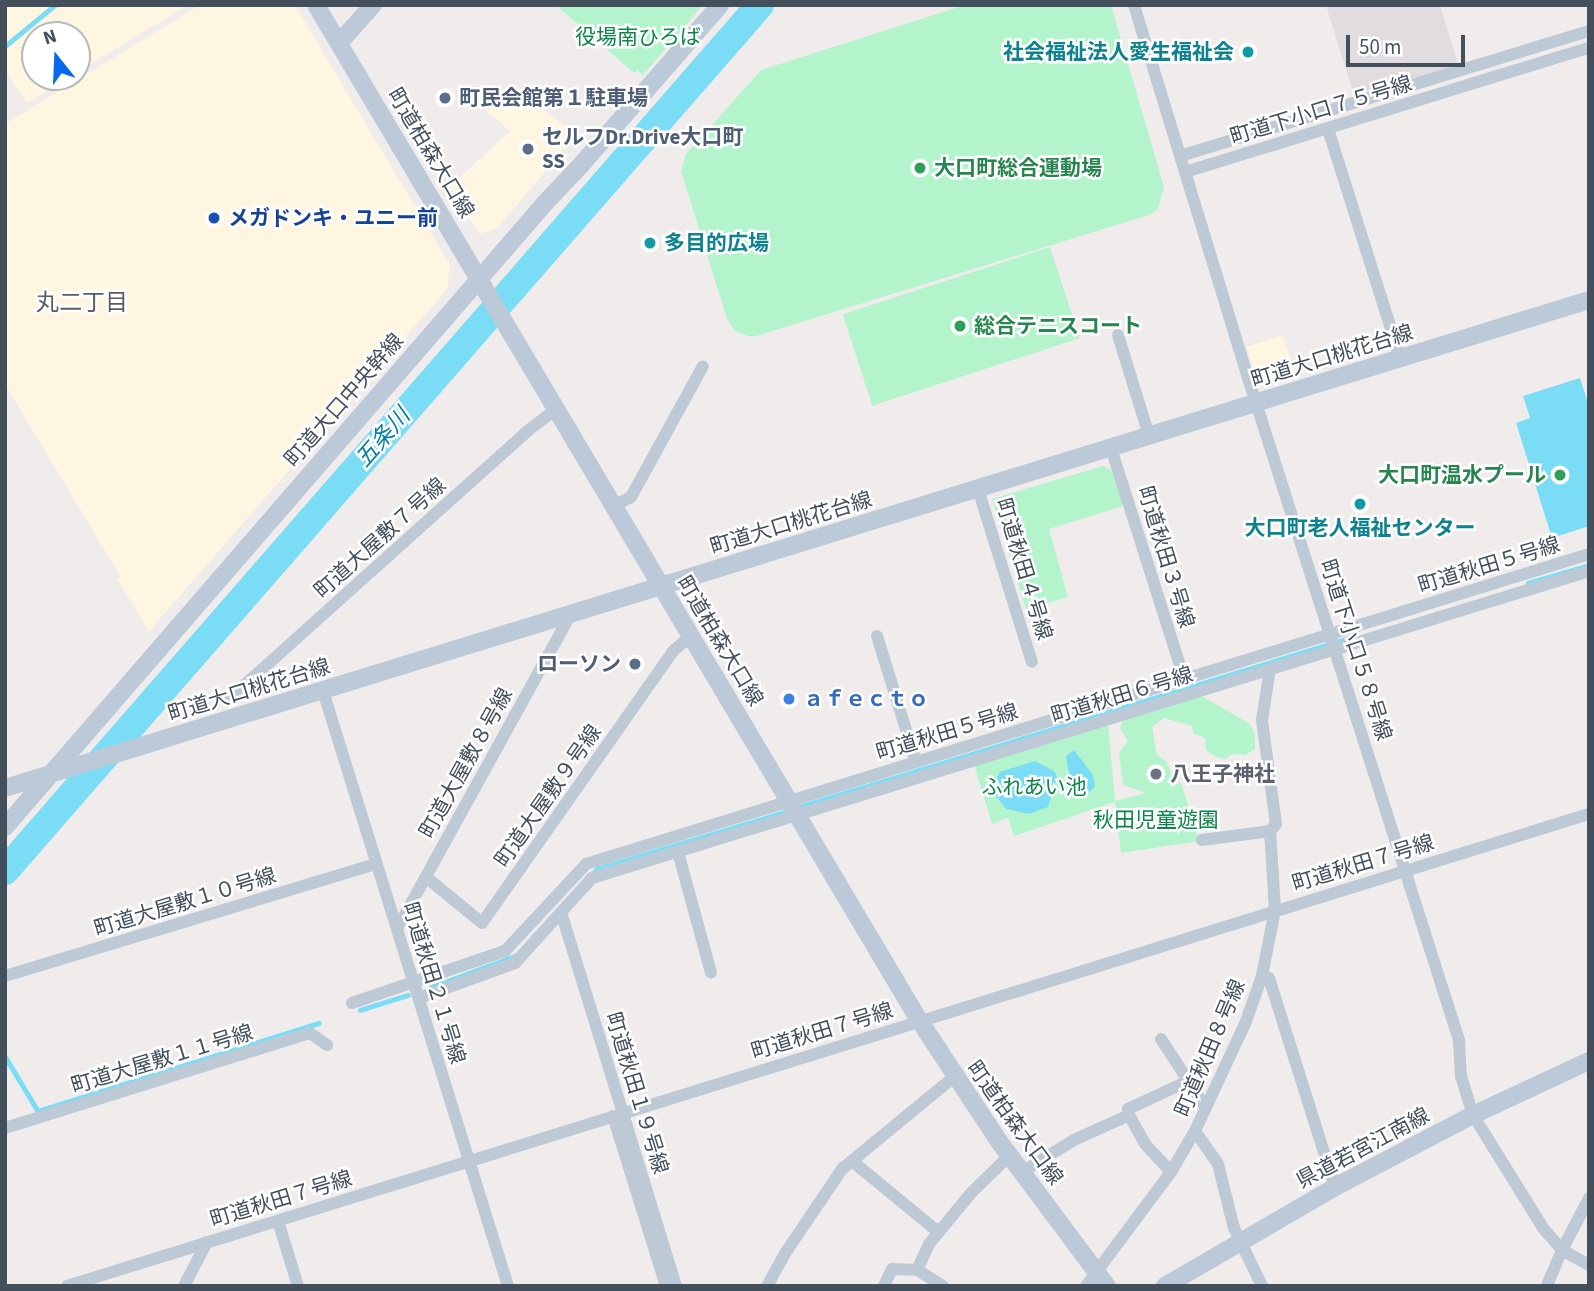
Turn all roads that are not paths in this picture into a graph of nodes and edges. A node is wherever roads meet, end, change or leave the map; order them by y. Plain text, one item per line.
1 (316, 5) edge
2 (373, 5) edge
3 (720, 5) edge
4 (1134, 5) edge
5 (1589, 31) edge
6 (339, 43) junction
7 (1589, 48) edge
8 (1328, 129) junction
9 (1180, 156) junction
10 (1185, 173) junction
11 (480, 279) junction
12 (1589, 300) edge
13 (1118, 335) dead end
14 (1400, 358) junction
15 (703, 366) dead end
16 (1257, 402) junction
17 (557, 410) junction
18 (1149, 436) junction
19 (1111, 448) junction
20 (978, 489) junction
21 (614, 506) junction
22 (1589, 554) edge
23 (1589, 571) edge
24 (661, 587) junction
25 (569, 615) junction
26 (1331, 633) junction
27 (691, 636) junction
28 (877, 636) dead end
29 (1336, 649) junction
30 (1032, 662) dead end
31 (1270, 669) junction
32 (1184, 678) junction
33 (323, 691) junction
34 (230, 698) dead end
35 (916, 762) junction
36 (53, 773) junction
37 (5, 788) edge
38 (793, 808) junction
39 (1589, 814) edge
40 (5, 827) edge
41 (1270, 831) junction
42 (1202, 840) dead end
43 (678, 852) junction
44 (376, 864) junction
45 (1406, 870) junction
46 (426, 877) junction
47 (1275, 910) junction
48 (561, 912) junction
49 (397, 929) junction
50 (711, 972) dead end
51 (5, 976) edge
52 (1262, 976) junction
53 (414, 984) junction
54 (419, 998) junction
55 (352, 1003) dead end
56 (919, 1020) junction
57 (1161, 1039) dead end
58 (327, 1045) dead end
59 (1589, 1061) edge
60 (954, 1077) junction
61 (1188, 1081) junction
62 (1206, 1108) junction
63 (618, 1115) junction
64 (1129, 1115) junction
65 (1473, 1115) junction
66 (5, 1128) edge
67 (1195, 1131) junction
68 (1010, 1155) junction
69 (852, 1161) junction
70 (469, 1162) junction
71 (1022, 1172) junction
72 (1171, 1172) junction
73 (1335, 1187) junction
74 (1589, 1198) edge
75 (278, 1220) junction
76 (938, 1232) junction
77 (1241, 1240) junction
78 (207, 1242) junction
79 (1562, 1250) junction
80 (1589, 1265) edge
81 (917, 1270) junction
82 (506, 1279) edge
83 (1096, 1281) edge
84 (66, 1286) edge
85 (184, 1286) edge
86 (298, 1286) edge
87 (495, 1286) edge
88 (666, 1286) edge
89 (676, 1286) edge
90 (767, 1286) edge
91 (884, 1286) edge
92 (943, 1286) edge
93 (1165, 1286) edge
94 (1262, 1286) edge
95 (1547, 1286) edge

1 - 6 street, 町道柏森大口線
2 - 6 street
3 - 11 street, 町道大口中央幹線
4 - 9 street, 町道下小口５８号線
5 - 9 street
6 - 11 street, 町道柏森大口線
7 - 8 street, 町道下小口７５号線
8 - 10 street, 町道下小口７５号線
8 - 14 street
9 - 10 street, 町道下小口５８号線
10 - 16 street, 町道下小口５８号線
11 - 17 street, 町道柏森大口線
11 - 36 street, 町道大口中央幹線
12 - 14 street, 町道大口桃花台線
13 - 18 street
14 - 16 street, 町道大口桃花台線
15 - 21 street
16 - 18 street, 町道大口桃花台線
16 - 26 street, 町道下小口５８号線
17 - 21 street, 町道柏森大口線
17 - 34 street, 町道大屋敷７号線
18 - 19 street, 町道大口桃花台線
19 - 20 street, 町道大口桃花台線
19 - 32 street, 町道秋田３号線
20 - 24 street, 町道大口桃花台線
20 - 30 street, 町道秋田４号線
21 - 24 street, 町道柏森大口線
22 - 26 street, 町道秋田５号線
23 - 29 street, 町道秋田６号線
24 - 25 street, 町道大口桃花台線
24 - 27 street, 町道柏森大口線
25 - 33 street, 町道大口桃花台線
25 - 46 street, 町道大屋敷８号線
26 - 29 street, 町道下小口５８号線
26 - 32 street, 町道秋田５号線
27 - 38 street, 町道柏森大口線
27 - 46 street, 町道大屋敷９号線
28 - 35 street
29 - 31 street, 町道秋田６号線
29 - 45 street, 町道下小口５８号線
31 - 38 street, 町道秋田６号線
31 - 41 street, 町道秋田８号線
32 - 35 street, 町道秋田５号線
33 - 36 street, 町道大口桃花台線
33 - 44 street, 町道秋田２１号線
35 - 38 street, 町道秋田５号線
36 - 37 street, 町道大口桃花台線
36 - 40 street, 町道大口中央幹線
38 - 43 street, 町道秋田６号線
38 - 53 street, 町道秋田５号線
38 - 56 street, 町道柏森大口線
39 - 45 street, 町道秋田７号線
41 - 42 street
41 - 47 street, 町道秋田８号線
43 - 48 street, 町道秋田６号線
43 - 50 street
44 - 49 street, 町道秋田２１号線
44 - 51 street, 町道大屋敷１０号線
45 - 47 street, 町道秋田７号線
45 - 65 street, 町道下小口５８号線
46 - 49 street, 町道大屋敷８号線
47 - 52 street, 町道秋田８号線
47 - 56 street, 町道秋田７号線
48 - 54 street, 町道秋田６号線
48 - 63 street, 町道秋田１９号線
49 - 53 street, 町道秋田２１号線
52 - 62 street, 町道秋田８号線
52 - 73 street
53 - 54 street, 町道秋田２１号線
53 - 55 street, 町道秋田５号線
54 - 70 street, 町道秋田２１号線
56 - 60 street, 町道柏森大口線
56 - 63 street, 町道秋田７号線
57 - 61 street
58 - 66 street, 町道大屋敷１１号線
59 - 65 street, 県道若宮江南線
60 - 68 street, 町道柏森大口線
60 - 69 street
61 - 62 street
61 - 64 street
62 - 67 street, 町道秋田８号線
63 - 70 street, 町道秋田７号線
63 - 88 street
63 - 89 street, 町道秋田１９号線
64 - 71 street
64 - 72 street
65 - 73 street, 県道若宮江南線
65 - 79 street, 町道下小口５８号線
67 - 72 street, 町道秋田８号線
67 - 77 street
68 - 71 street, 町道柏森大口線
68 - 76 street
69 - 76 street
69 - 90 street
70 - 75 street, 町道秋田７号線
70 - 82 street, 町道秋田２１号線
71 - 83 street, 町道柏森大口線
72 - 83 street, 町道秋田８号線
73 - 77 street, 県道若宮江南線
74 - 79 street
75 - 78 street, 町道秋田７号線
75 - 86 street
76 - 81 street
77 - 93 street, 県道若宮江南線
77 - 94 street
78 - 84 street, 町道秋田７号線
78 - 85 street
79 - 80 street
79 - 95 street
81 - 91 street
81 - 92 street
82 - 87 street

